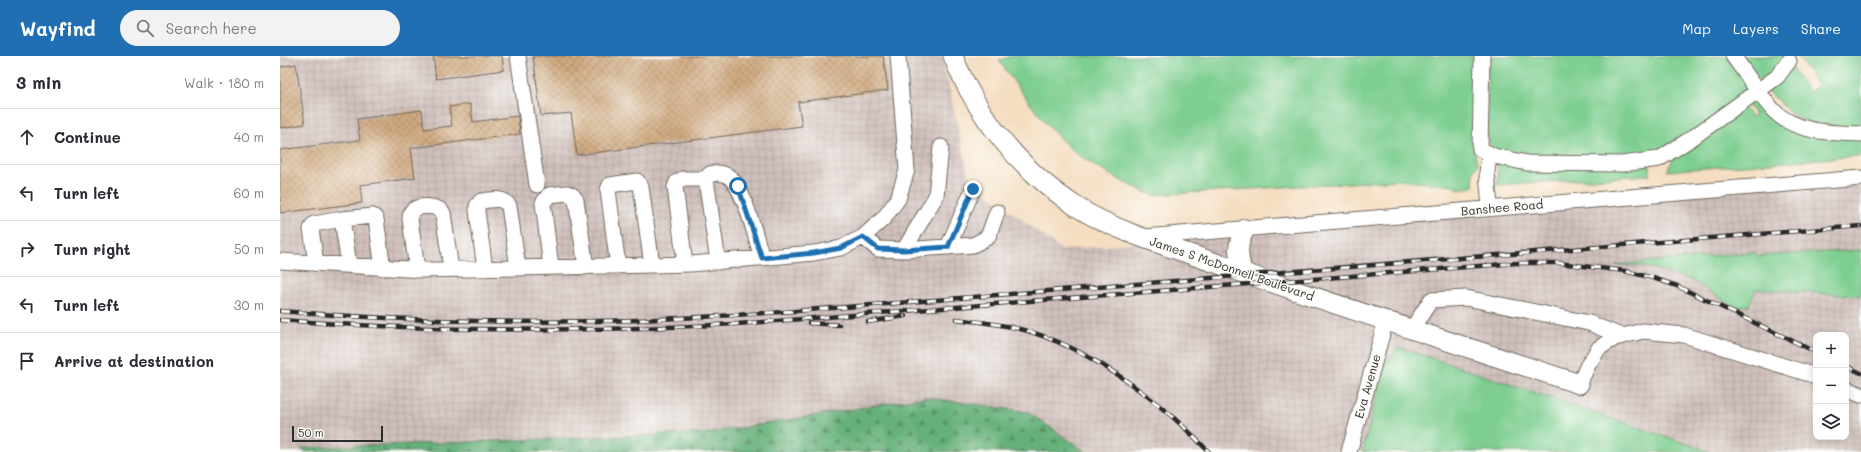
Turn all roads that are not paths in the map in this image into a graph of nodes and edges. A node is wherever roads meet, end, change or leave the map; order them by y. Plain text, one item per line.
1 (518, 56) edge
2 (898, 56) edge
3 (953, 56) edge
4 (1482, 56) edge
5 (1733, 56) edge
6 (1789, 61) dead end
7 (1758, 90) junction
8 (1861, 134) edge
9 (941, 148) dead end
10 (1489, 154) junction
11 (1861, 178) edge
12 (706, 179) junction
13 (537, 185) dead end
14 (973, 189) dead end
15 (1490, 207) junction
16 (997, 212) dead end
17 (342, 219) junction
18 (1245, 229) junction
19 (863, 237) junction
20 (1143, 237) junction
21 (948, 247) junction
22 (904, 250) junction
23 (280, 258) edge
24 (762, 258) junction
25 (718, 262) junction
26 (316, 263) junction
27 (685, 264) junction
28 (652, 265) junction
29 (349, 266) junction
30 (618, 266) junction
31 (551, 267) junction
32 (586, 267) junction
33 (383, 268) junction
34 (518, 268) junction
35 (451, 269) junction
36 (485, 269) junction
37 (417, 270) junction
38 (1242, 272) junction
39 (1386, 320) junction
40 (1412, 329) junction
41 (1621, 336) junction
42 (1813, 375) edge
43 (1579, 384) joint
44 (1849, 389) edge
45 (1861, 395) edge
46 (1349, 452) edge

1 - 13 street
2 - 19 street
3 - 20 main road, James S McDonnell Boulevard
4 - 10 street
5 - 7 street
6 - 7 street
7 - 8 street
7 - 10 street
9 - 22 street
10 - 15 street
11 - 15 street, Banshee Road
12 - 24 street
12 - 25 street
12 - 27 street
14 - 21 street
15 - 18 street, Banshee Road
16 - 21 street
17 - 26 street
17 - 29 street
17 - 33 street
18 - 20 street, Banshee Road
18 - 38 main road
19 - 22 street
19 - 24 street
20 - 38 main road, James S McDonnell Boulevard
21 - 22 street
23 - 26 street
24 - 25 street
25 - 27 street
26 - 29 street
27 - 28 street
28 - 30 street
28 - 30 street
29 - 33 street
30 - 32 street
31 - 32 street
31 - 32 street
31 - 34 street
33 - 37 street
34 - 36 street
34 - 36 street
35 - 36 street
35 - 37 street
35 - 37 street
38 - 39 main road, James S McDonnell Boulevard
39 - 40 main road, James S McDonnell Boulevard
39 - 46 street, Eva Avenue
40 - 41 street
40 - 43 main road, James S McDonnell Boulevard
41 - 42 street
41 - 43 street
44 - 45 street

